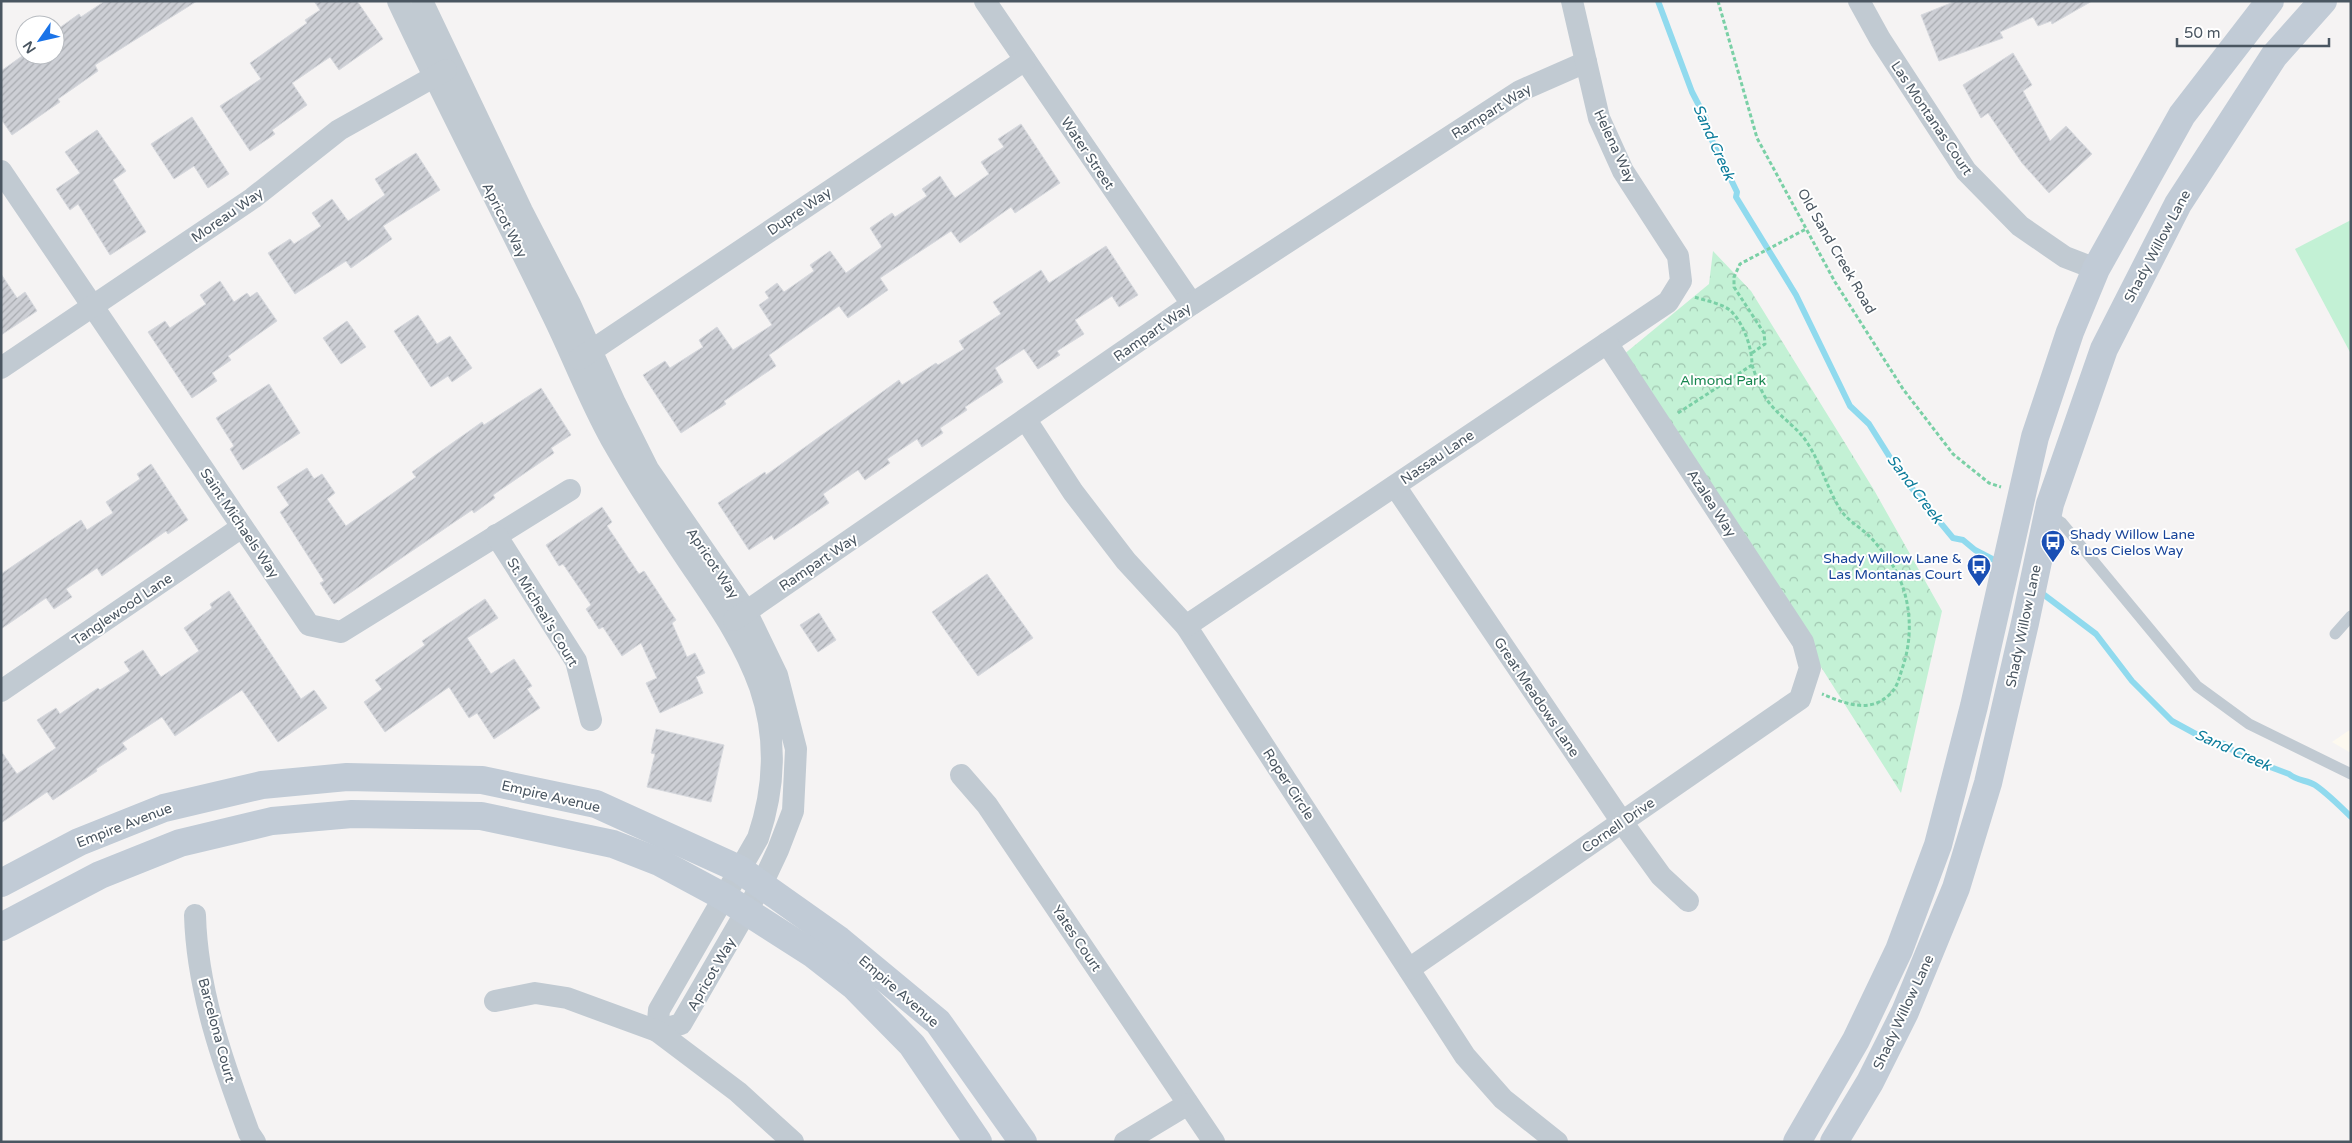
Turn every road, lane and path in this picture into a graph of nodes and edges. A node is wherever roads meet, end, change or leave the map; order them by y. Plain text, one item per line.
1 (398, 1) edge
2 (422, 1) edge
3 (984, 1) edge
4 (1572, 1) edge
5 (1718, 1) edge
6 (1859, 1) edge
7 (2270, 1) edge
8 (2324, 1) edge
9 (1025, 60) junction
10 (1586, 62) junction
11 (453, 66) junction
12 (434, 77) junction
13 (1, 171) edge
14 (1806, 229) junction
15 (2096, 269) junction
16 (1678, 286) junction
17 (1192, 304) junction
18 (93, 306) junction
19 (1607, 342) junction
20 (1752, 353) junction
21 (582, 357) junction
22 (1752, 365) junction
23 (1, 368) edge
24 (1671, 407) dead end
25 (1026, 420) junction
26 (1989, 483) dead end
27 (1395, 486) junction
28 (570, 490) dead end
29 (2045, 526) junction
30 (242, 527) junction
31 (496, 535) junction
32 (2351, 616) edge
33 (738, 617) junction
34 (1186, 626) junction
35 (2335, 634) dead end
36 (1807, 677) junction
37 (1, 691) edge
38 (591, 720) dead end
39 (2351, 774) edge
40 (961, 775) dead end
41 (1622, 822) junction
42 (739, 869) junction
43 (1, 884) edge
44 (762, 884) junction
45 (724, 897) junction
46 (1688, 901) dead end
47 (746, 912) junction
48 (194, 915) dead end
49 (1, 927) edge
50 (1409, 969) junction
51 (495, 1001) dead end
52 (657, 1031) junction
53 (1188, 1104) junction
54 (255, 1142) edge
55 (793, 1142) edge
56 (978, 1142) edge
57 (1023, 1142) edge
58 (1126, 1142) edge
59 (1214, 1142) edge
60 (1557, 1142) edge
61 (1797, 1142) edge
62 (1834, 1142) edge

1 - 12 street, Apricot Way
2 - 11 street, Apricot Way
3 - 9 street, Water Street
4 - 10 street, Helena Way
5 - 14 path, Old Sand Creek Road
6 - 15 street, Las Montanas Court
7 - 15 main road
8 - 29 main road, Shady Willow Lane
9 - 17 street, Water Street
9 - 21 street, Dupre Way
10 - 16 street, Helena Way
10 - 17 street, Rampart Way
11 - 12 street, Moreau Way
11 - 21 street, Apricot Way
12 - 18 street, Moreau Way
12 - 21 street, Apricot Way
13 - 18 street, Saint Michaels Way
14 - 20 path
14 - 26 path, Old Sand Creek Road
15 - 61 main road
16 - 19 street, Nassau Lane
16 - 20 path
17 - 25 street, Rampart Way
18 - 23 street, Moreau Way
18 - 30 street, Saint Michaels Way
19 - 27 street, Nassau Lane
19 - 36 street, Azalea Way
20 - 22 path
21 - 33 street, Apricot Way
22 - 24 path
22 - 36 path
25 - 33 street, Rampart Way
25 - 34 street, Roper Circle
27 - 34 street, Nassau Lane
27 - 41 street, Great Meadows Lane
28 - 31 street, Saint Michaels Way
29 - 39 lane
29 - 62 main road, Shady Willow Lane
30 - 31 street, Saint Michaels Way
30 - 37 street, Tanglewood Lane
31 - 38 street, St. Micheal's Court
32 - 35 lane
33 - 42 street, Apricot Way
33 - 44 street, Apricot Way
34 - 50 street, Roper Circle
36 - 41 street, Cornell Drive
40 - 53 street, Yates Court
41 - 46 street, Great Meadows Lane
41 - 50 street, Cornell Drive
42 - 43 main road, Empire Avenue
42 - 44 main road, Empire Avenue
42 - 45 street, Apricot Way
44 - 47 street, Apricot Way
44 - 57 main road, Empire Avenue
45 - 47 main road, Empire Avenue
45 - 49 main road, Empire Avenue
45 - 52 street, Apricot Way
47 - 52 street, Apricot Way
47 - 56 main road, Empire Avenue
48 - 54 street, Barcelona Court
50 - 60 street, Roper Circle
51 - 52 street
52 - 55 street
53 - 58 street
53 - 59 street

